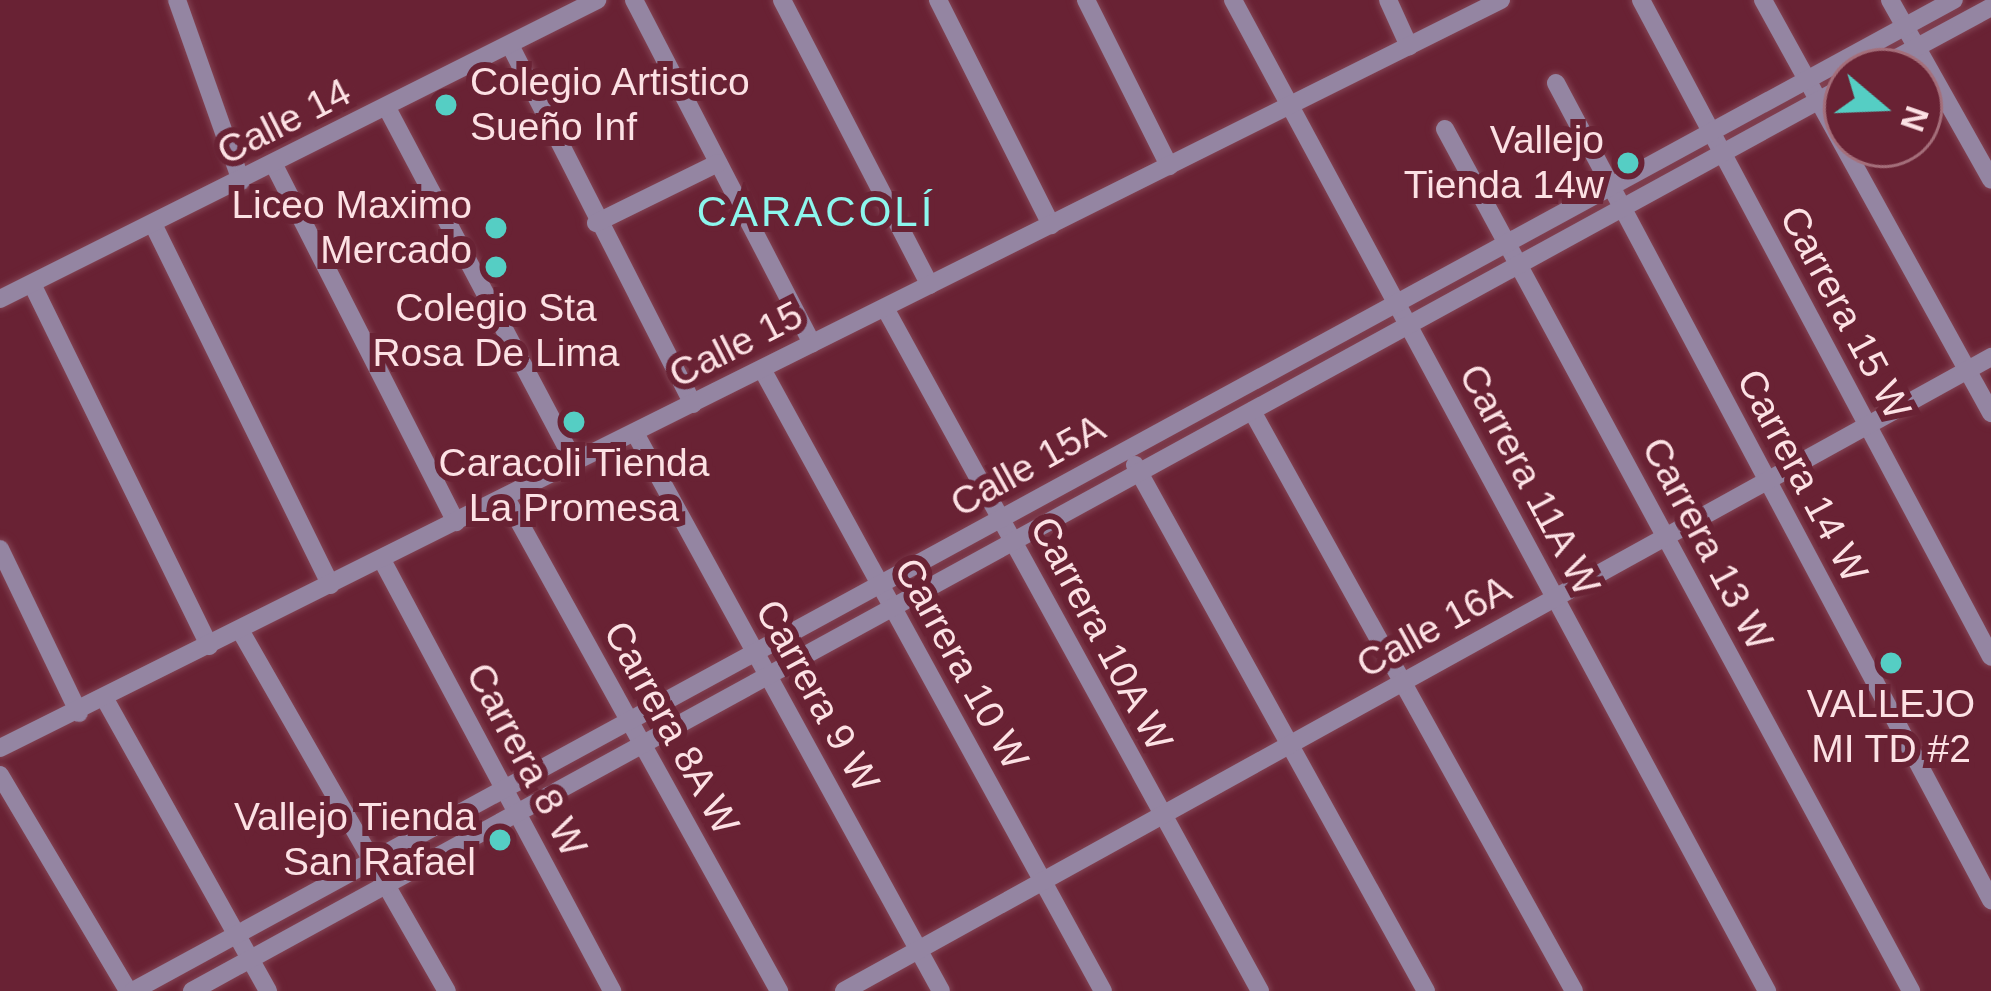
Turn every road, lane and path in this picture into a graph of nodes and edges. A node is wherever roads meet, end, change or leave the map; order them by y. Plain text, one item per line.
1 (177, 0) edge
2 (597, 0) edge
3 (634, 0) edge
4 (782, 0) edge
5 (938, 0) edge
6 (1086, 0) edge
7 (1233, 0) edge
8 (1388, 0) edge
9 (1501, 0) edge
10 (1641, 0) edge
11 (1763, 0) edge
12 (1890, 0) edge
13 (1954, 0) edge
14 (1991, 7) edge
15 (1905, 26) junction
16 (510, 45) junction
17 (1409, 46) junction
18 (1916, 47) junction
19 (1807, 80) junction
20 (1556, 83) dead end
21 (1823, 99) edge
22 (1819, 101) junction
23 (1289, 105) junction
24 (387, 107) junction
25 (1444, 129) dead end
26 (1712, 132) junction
27 (1723, 153) junction
28 (718, 163) junction
29 (274, 165) junction
30 (1169, 166) junction
31 (1991, 179) edge
32 (241, 181) junction
33 (1611, 186) junction
34 (1622, 208) junction
35 (596, 223) junction
36 (1052, 225) junction
37 (154, 226) junction
38 (1507, 243) junction
39 (1518, 266) junction
40 (32, 284) junction
41 (930, 285) junction
42 (0, 299) edge
43 (1396, 303) junction
44 (885, 308) junction
45 (1408, 326) junction
46 (812, 344) junction
47 (1991, 357) edge
48 (762, 369) junction
49 (1968, 370) junction
50 (1265, 375) junction
51 (1278, 397) junction
52 (693, 404) junction
53 (1252, 411) junction
54 (1991, 413) edge
55 (1868, 426) junction
56 (635, 433) junction
57 (1126, 450) junction
58 (575, 463) junction
59 (1139, 473) junction
60 (1768, 481) junction
61 (506, 498) junction
62 (1001, 518) junction
63 (456, 522) junction
64 (1666, 537) junction
65 (1014, 541) junction
66 (0, 549) edge
67 (382, 560) junction
68 (880, 584) junction
69 (331, 585) junction
70 (1555, 598) junction
71 (893, 608) junction
72 (240, 630) junction
73 (209, 646) junction
74 (755, 652) junction
75 (1991, 657) edge
76 (768, 676) junction
77 (1400, 683) junction
78 (106, 701) junction
79 (79, 713) junction
80 (629, 721) junction
81 (1292, 743) junction
82 (642, 745) junction
83 (0, 748) edge
84 (0, 775) edge
85 (505, 788) junction
86 (516, 814) junction
87 (1162, 815) junction
88 (374, 860) junction
89 (1043, 881) junction
90 (388, 884) junction
91 (1991, 900) edge
92 (236, 934) junction
93 (919, 950) junction
94 (250, 959) junction
95 (130, 991) edge
96 (192, 991) edge
97 (268, 991) edge
98 (446, 991) edge
99 (612, 991) edge
100 (778, 991) edge
101 (844, 991) edge
102 (941, 991) edge
103 (1103, 991) edge
104 (1260, 991) edge
105 (1426, 991) edge
106 (1574, 991) edge
107 (1767, 991) edge
108 (1911, 991) edge

1 - 32 street
2 - 16 street, Calle 14
3 - 28 street
4 - 41 street
5 - 36 street
6 - 30 street
7 - 23 street, Carrera 11A W
8 - 17 street
9 - 17 street, Calle 15
10 - 26 street, Carrera 15 W
11 - 19 street
12 - 15 street
13 - 15 street, Calle 15A
14 - 18 street
15 - 18 street
15 - 19 street, Calle 15A
16 - 24 street, Calle 14
16 - 35 street
17 - 23 street, Calle 15
18 - 31 street
19 - 22 street
19 - 26 street, Calle 15A
20 - 33 street, Carrera 14 W
21 - 22 street, Calle 15A
22 - 27 street, Calle 15A
22 - 49 street
23 - 30 street, Calle 15
23 - 43 street, Carrera 11A W
24 - 29 street, Calle 14
24 - 58 street
25 - 38 street, Carrera 13 W
26 - 27 street, Carrera 15 W
26 - 33 street, Calle 15A
27 - 34 street, Calle 15A
27 - 55 street, Carrera 15 W
28 - 35 street
28 - 46 street
29 - 32 street, Calle 14
29 - 63 street
30 - 36 street, Calle 15
32 - 37 street, Calle 14
33 - 34 street, Carrera 14 W
33 - 38 street, Calle 15A
34 - 39 street, Calle 15A
34 - 60 street, Carrera 14 W
35 - 52 street
36 - 41 street, Calle 15
37 - 40 street, Calle 14
37 - 69 street
38 - 39 street, Carrera 13 W
38 - 43 street, Calle 15A
39 - 45 street, Calle 15A
39 - 64 street, Carrera 13 W
40 - 42 street, Calle 14
40 - 73 street
41 - 44 street, Calle 15
43 - 45 street, Carrera 11A W
43 - 50 street, Calle 15A
44 - 46 street, Calle 15
44 - 62 street, Carrera 10A W
45 - 51 street, Calle 15A
45 - 70 street, Carrera 11A W
46 - 48 street, Calle 15
47 - 49 street, Calle 16A
48 - 52 street, Calle 15
48 - 68 street, Carrera 10 W
49 - 54 street
49 - 55 street, Calle 16A
50 - 51 street
50 - 57 street, Calle 15A
51 - 53 street, Calle 15A
52 - 56 street, Calle 15
53 - 59 street, Calle 15A
53 - 77 street
55 - 60 street, Calle 16A
55 - 75 street, Carrera 15 W
56 - 58 street, Calle 15
56 - 74 street, Carrera 9 W
57 - 59 street
57 - 62 street, Calle 15A
58 - 61 street, Calle 15
59 - 65 street, Calle 15A
59 - 81 street
60 - 64 street, Calle 16A
60 - 91 street, Carrera 14 W
61 - 63 street, Calle 15
61 - 80 street, Carrera 8A W
62 - 65 street, Carrera 10A W
62 - 68 street, Calle 15A
63 - 67 street, Calle 15
64 - 70 street, Calle 16A
64 - 108 street, Carrera 13 W
65 - 71 street, Calle 15A
65 - 87 street, Carrera 10A W
66 - 79 street
67 - 69 street, Calle 15
67 - 85 street, Carrera 8 W
68 - 71 street, Carrera 10 W
68 - 74 street, Calle 15A
69 - 72 street, Calle 15
70 - 77 street, Calle 16A
70 - 107 street, Carrera 11A W
71 - 76 street, Calle 15A
71 - 89 street, Carrera 10 W
72 - 73 street, Calle 15
72 - 88 street
73 - 78 street, Calle 15
74 - 76 street, Carrera 9 W
74 - 80 street, Calle 15A
76 - 82 street, Calle 15A
76 - 93 street, Carrera 9 W
77 - 81 street, Calle 16A
77 - 106 street
78 - 79 street, Calle 15
78 - 92 street
79 - 83 street, Calle 15
80 - 82 street, Carrera 8A W
80 - 85 street, Calle 15A
81 - 87 street, Calle 16A
81 - 105 street
82 - 86 street, Calle 15A
82 - 100 street, Carrera 8A W
84 - 95 street
85 - 86 street, Carrera 8 W
85 - 88 street, Calle 15A
86 - 90 street, Calle 15A
86 - 99 street, Carrera 8 W
87 - 89 street, Calle 16A
87 - 104 street, Carrera 10A W
88 - 90 street
88 - 92 street, Calle 15A
89 - 93 street, Calle 16A
89 - 103 street, Carrera 10 W
90 - 94 street, Calle 15A
90 - 98 street
92 - 94 street
92 - 95 street, Calle 15A
93 - 101 street, Calle 16A
93 - 102 street, Carrera 9 W
94 - 96 street, Calle 15A
94 - 97 street

